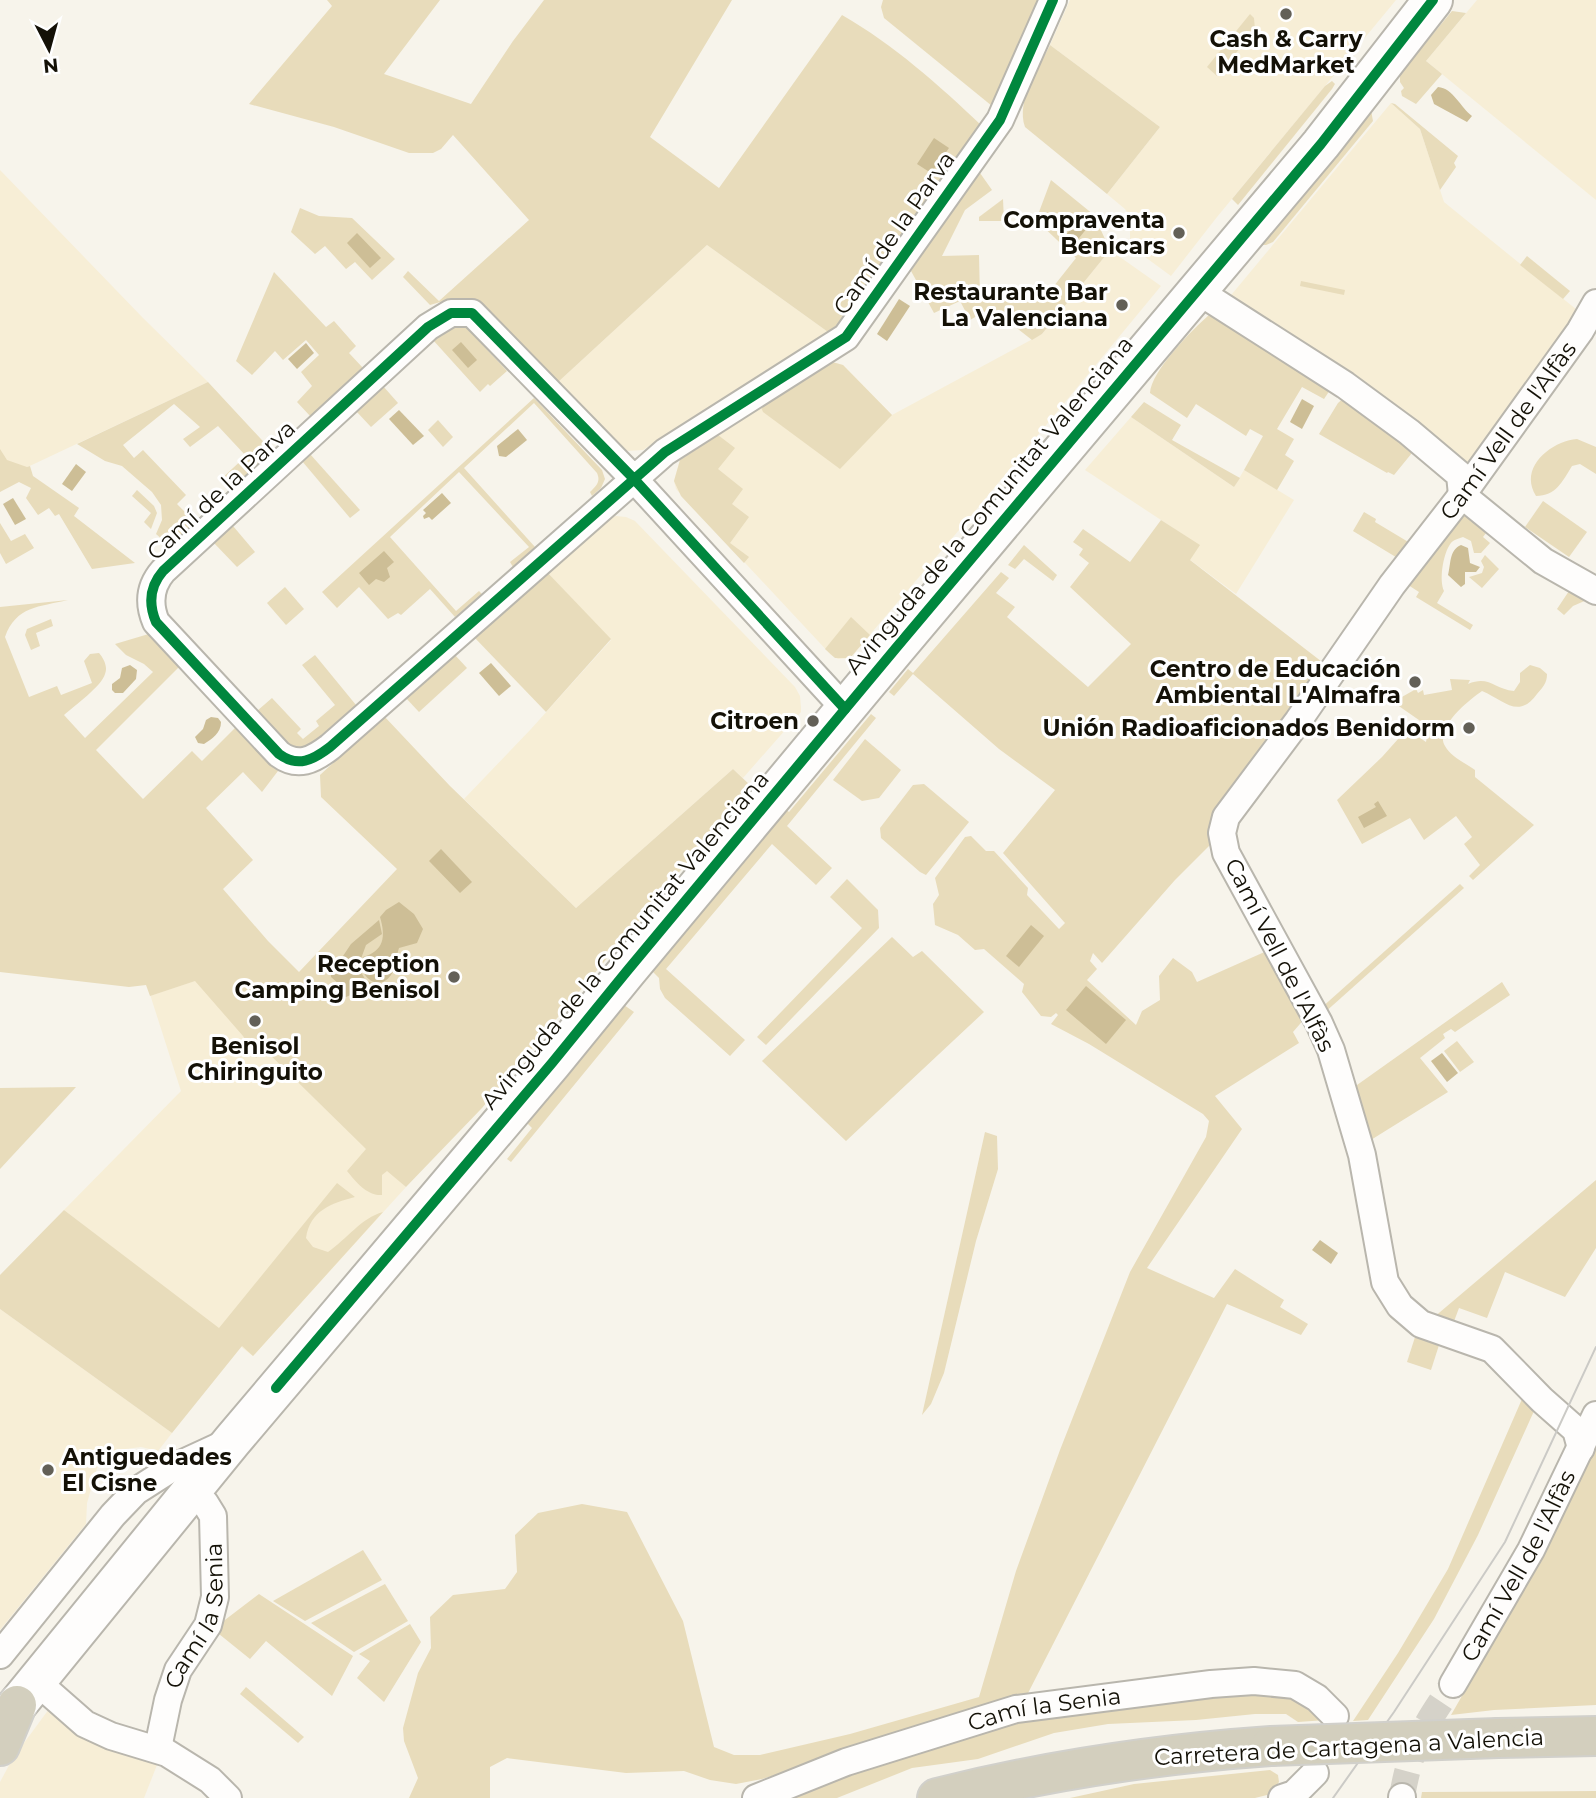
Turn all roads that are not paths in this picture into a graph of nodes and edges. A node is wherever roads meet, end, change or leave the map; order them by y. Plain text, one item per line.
1 (1053, 0) edge
2 (1433, 0) edge
3 (1198, 291) junction
4 (1596, 303) edge
5 (634, 479) junction
6 (1462, 495) junction
7 (1596, 591) edge
8 (845, 709) junction
9 (1596, 1414) edge
10 (1563, 1416) junction
11 (232, 1441) junction
12 (1581, 1448) junction
13 (190, 1492) junction
14 (0, 1655) edge
15 (1453, 1684) tunnel mouth
16 (18, 1705) edge
17 (1335, 1716) dead end
18 (1596, 1736) edge
19 (0, 1746) edge
20 (158, 1748) junction
21 (1315, 1773) dead end
22 (228, 1798) edge
23 (756, 1798) edge
24 (937, 1798) edge
25 (1282, 1798) edge

1 - 5 street, Camí de la Parva
2 - 3 main road, Avinguda de la Comunitat Valenciana
3 - 6 street
3 - 8 main road, Avinguda de la Comunitat Valenciana
4 - 6 street, Camí Vell de l'Alfàs
5 - 5 street, Camí de la Parva
5 - 8 street, Camí de la Parva
6 - 7 street
6 - 10 street, Camí Vell de l'Alfàs
8 - 11 main road, Avinguda de la Comunitat Valenciana
9 - 10 street, Camí Vell de l'Alfàs
9 - 12 street, Camí Vell de l'Alfàs
10 - 12 street, Camí Vell de l'Alfàs
11 - 13 main road, Avinguda de la Comunitat Valenciana
11 - 14 street
12 - 15 street, Camí Vell de l'Alfàs
13 - 16 main road, Avinguda de la Comunitat Valenciana
13 - 20 street, Camí la Senia
16 - 19 highway
16 - 20 street
17 - 23 street, Camí la Senia
18 - 24 highway, Carretera de Cartagena a Valencia, bridge
20 - 22 street
21 - 25 street

